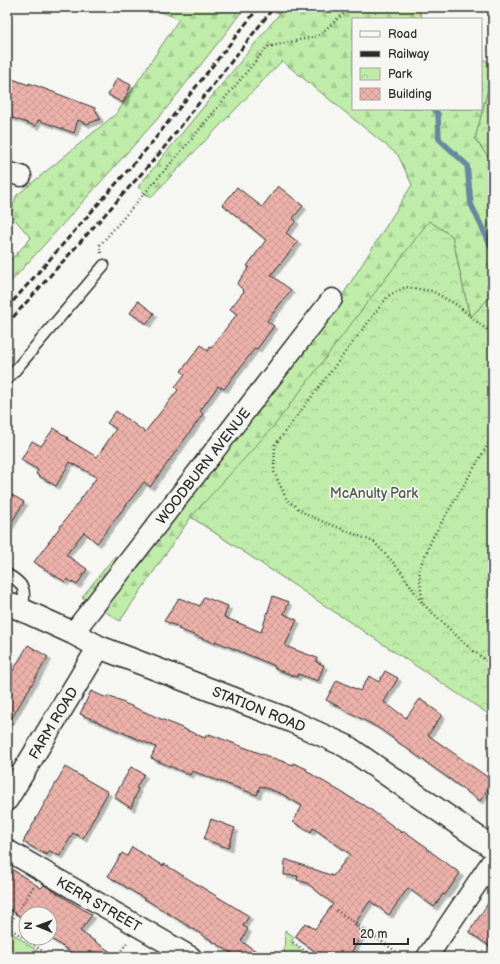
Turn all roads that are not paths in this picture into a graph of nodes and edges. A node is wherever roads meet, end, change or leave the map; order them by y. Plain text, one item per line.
1 (104, 265) road end
2 (332, 299) dead end
3 (7, 380) edge
4 (7, 574) edge
5 (15, 606) edge
6 (73, 633) junction
7 (100, 647) junction
8 (7, 799) edge
9 (493, 848) edge
10 (7, 850) edge
11 (493, 860) edge
12 (191, 957) edge
13 (427, 957) edge

1 - 3 lane
2 - 6 street, WOODBURN AVENUE
4 - 5 lane
5 - 6 street, STATION ROAD
6 - 7 street, STATION ROAD
7 - 8 street, FARM ROAD
7 - 9 street, STATION ROAD
10 - 12 street, KERR STREET
11 - 13 street

